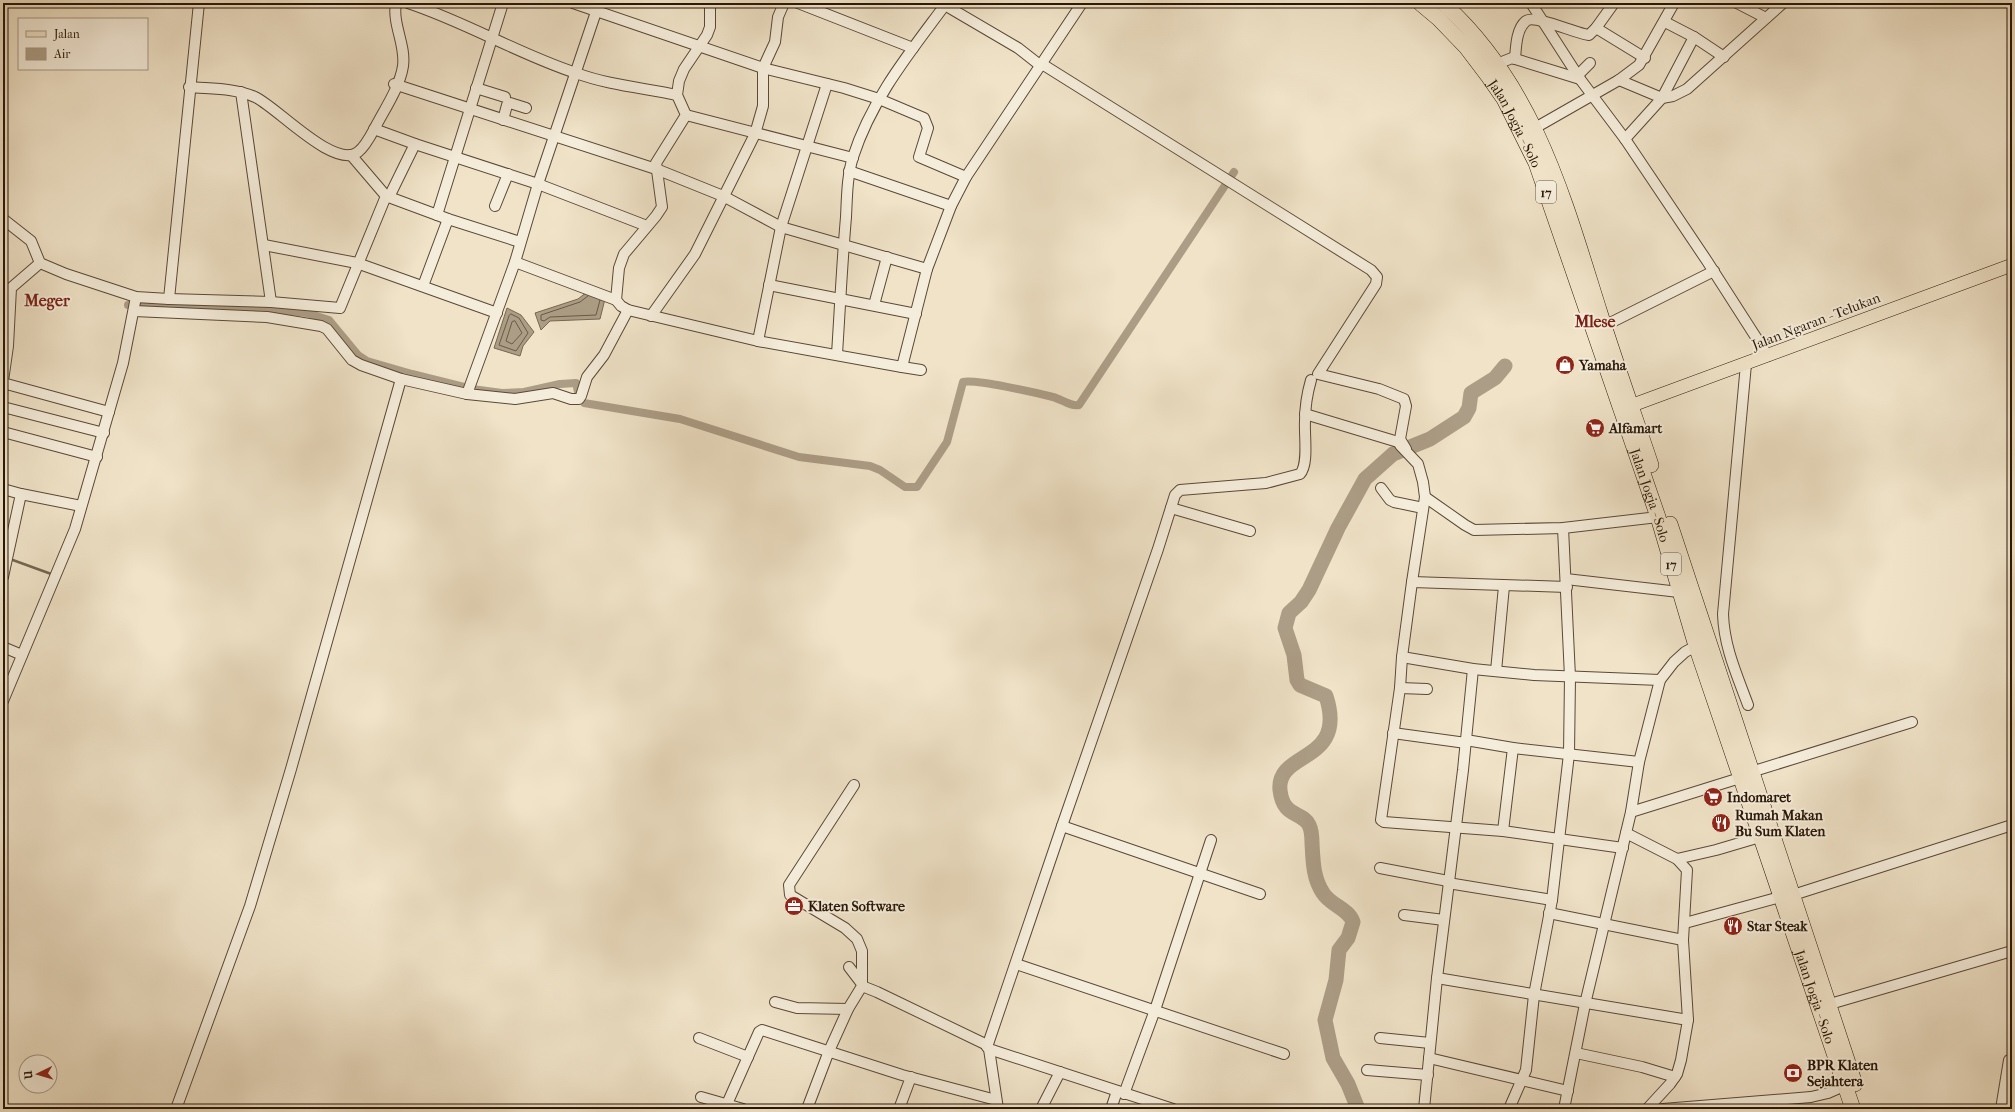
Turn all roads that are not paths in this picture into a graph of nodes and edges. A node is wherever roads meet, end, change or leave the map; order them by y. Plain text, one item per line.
1 (199, 3) edge
2 (396, 3) edge
3 (408, 3) edge
4 (503, 3) edge
5 (573, 3) edge
6 (710, 3) edge
7 (784, 3) edge
8 (798, 3) edge
9 (943, 3) edge
10 (1082, 3) edge
11 (1420, 3) edge
12 (1442, 3) edge
13 (1531, 3) edge
14 (1614, 3) edge
15 (1674, 3) edge
16 (1736, 3) edge
17 (1783, 3) edge
18 (598, 6) edge
19 (1766, 18) junction
20 (1543, 22) junction
21 (1665, 22) junction
22 (1596, 28) junction
23 (1694, 37) junction
24 (491, 38) junction
25 (699, 45) junction
26 (913, 48) junction
27 (1724, 56) junction
28 (1645, 58) junction
29 (1514, 59) junction
30 (1590, 63) dead end
31 (1497, 64) junction
32 (1042, 65) junction
33 (763, 68) junction
34 (577, 74) junction
35 (1578, 78) junction
36 (1619, 80) junction
37 (827, 84) junction
38 (395, 85) junction
39 (189, 87) junction
40 (476, 88) junction
41 (241, 92) junction
42 (677, 95) junction
43 (1592, 96) junction
44 (505, 97) dead end
45 (1662, 98) junction
46 (879, 99) junction
47 (526, 108) dead end
48 (469, 110) junction
49 (686, 115) junction
50 (503, 120) junction
51 (1535, 128) junction
52 (374, 129) junction
53 (755, 134) junction
54 (555, 135) junction
55 (1626, 141) junction
56 (415, 144) junction
57 (809, 146) junction
58 (351, 156) junction
59 (455, 157) junction
60 (853, 158) junction
61 (656, 169) junction
62 (850, 171) junction
63 (508, 174) junction
64 (966, 177) junction
65 (538, 184) junction
66 (388, 196) junction
67 (723, 196) junction
68 (495, 206) dead end
69 (952, 206) junction
70 (436, 215) junction
71 (3, 219) edge
72 (448, 219) junction
73 (647, 226) junction
74 (781, 227) junction
75 (520, 242) junction
76 (844, 244) junction
77 (264, 245) junction
78 (887, 257) junction
79 (515, 262) junction
80 (40, 263) junction
81 (358, 264) junction
82 (2012, 265) edge
83 (927, 268) junction
84 (1714, 271) junction
85 (769, 285) junction
86 (423, 286) junction
87 (7, 287) edge
88 (136, 296) junction
89 (841, 298) junction
90 (168, 299) junction
91 (616, 300) junction
92 (271, 302) junction
93 (874, 305) junction
94 (628, 310) junction
95 (134, 311) junction
96 (497, 313) junction
97 (916, 314) junction
98 (651, 316) junction
99 (1604, 326) junction
100 (758, 341) junction
101 (837, 354) junction
102 (1768, 356) junction
103 (1746, 364) junction
104 (902, 367) junction
105 (921, 370) dead end
106 (3, 379) edge
107 (401, 379) junction
108 (1311, 380) dead end
109 (467, 394) junction
110 (3, 407) edge
111 (1626, 408) junction
112 (109, 412) junction
113 (1305, 414) junction
114 (3, 432) edge
115 (104, 433) junction
116 (1403, 447) junction
117 (97, 457) junction
118 (1381, 488) dead end
119 (3, 489) edge
120 (21, 494) junction
121 (1425, 497) junction
122 (81, 506) junction
123 (1171, 508) junction
124 (1423, 508) junction
125 (1658, 517) junction
126 (1563, 528) junction
127 (1250, 531) dead end
128 (3, 577) edge
129 (1412, 582) junction
130 (1566, 583) junction
131 (1504, 586) junction
132 (1679, 592) junction
133 (1696, 646) junction
134 (3, 647) edge
135 (22, 655) junction
136 (1402, 657) junction
137 (1473, 669) junction
138 (1496, 671) junction
139 (1570, 677) junction
140 (1660, 680) junction
141 (1400, 688) junction
142 (1426, 689) dead end
143 (3, 701) edge
144 (1748, 705) dead end
145 (1726, 718) junction
146 (1912, 722) dead end
147 (1393, 733) junction
148 (1466, 742) junction
149 (1513, 748) junction
150 (1569, 754) junction
151 (1639, 762) junction
152 (1745, 775) junction
153 (854, 785) dead end
154 (1631, 812) junction
155 (2012, 825) edge
156 (1062, 826) junction
157 (1455, 827) junction
158 (1503, 831) junction
159 (1626, 833) junction
160 (1760, 837) junction
161 (1559, 838) junction
162 (1211, 840) dead end
163 (1623, 848) junction
164 (1677, 859) junction
165 (1380, 868) dead end
166 (1200, 874) junction
167 (1448, 882) junction
168 (1260, 894) dead end
169 (1786, 896) junction
170 (1552, 900) junction
171 (1549, 913) junction
172 (1404, 915) dead end
173 (1444, 920) junction
174 (1604, 924) junction
175 (1685, 924) junction
176 (1683, 940) junction
177 (2012, 951) edge
178 (1016, 964) junction
179 (849, 968) dead end
180 (1437, 978) junction
181 (862, 985) junction
182 (1534, 996) junction
183 (775, 1002) dead end
184 (1585, 1004) junction
185 (1830, 1004) junction
186 (848, 1009) junction
187 (1155, 1010) junction
188 (1688, 1020) junction
189 (699, 1038) dead end
190 (1380, 1038) dead end
191 (1430, 1043) junction
192 (988, 1048) junction
193 (829, 1051) junction
194 (1576, 1053) junction
195 (1284, 1054) dead end
196 (748, 1057) junction
197 (1429, 1058) junction
198 (2009, 1060) dead end
199 (1367, 1070) dead end
200 (1060, 1072) junction
201 (1428, 1075) junction
202 (911, 1077) junction
203 (1675, 1077) junction
204 (1522, 1081) junction
205 (1846, 1085) junction
206 (1568, 1091) junction
207 (1120, 1093) junction
208 (701, 1097) dead end
209 (727, 1104) junction
210 (1001, 1106) edge
211 (176, 1109) edge
212 (743, 1109) edge
213 (807, 1109) edge
214 (899, 1109) edge
215 (1041, 1109) edge
216 (1111, 1109) edge
217 (1173, 1109) edge
218 (1424, 1109) edge
219 (1509, 1109) edge
220 (1564, 1109) edge
221 (1647, 1109) edge
222 (1663, 1109) edge
223 (1853, 1109) edge
224 (1863, 1109) edge
225 (2001, 1109) edge

1 - 39 street
2 - 38 street
3 - 24 street
4 - 24 street
5 - 18 street
6 - 25 street
7 - 33 street
8 - 26 street
9 - 26 street
9 - 32 street
10 - 32 street
11 - 111 highway, Jalan Jogja - Solo / 17
12 - 31 highway, 17
13 - 20 street
14 - 22 street
15 - 21 street
16 - 19 street
17 - 19 street
18 - 25 street
18 - 34 street
19 - 27 street
20 - 22 street
20 - 29 street
20 - 35 street
21 - 23 street
21 - 28 street
22 - 28 street
23 - 27 street
23 - 45 street
24 - 34 street
24 - 40 street
25 - 33 street
25 - 42 street
26 - 46 street
27 - 45 street
28 - 36 street
29 - 31 street
29 - 35 street
30 - 35 street
31 - 51 highway, 17
32 - 64 street
32 - 116 street
33 - 37 street
33 - 53 street
34 - 42 street
34 - 54 street
35 - 43 street
36 - 43 street
36 - 45 street
37 - 46 street
37 - 57 street
38 - 48 street
38 - 52 street
39 - 41 street
39 - 90 street
40 - 44 street
40 - 48 street
41 - 58 street
41 - 77 street
42 - 49 street
43 - 51 street
43 - 55 street
45 - 55 street
46 - 60 street
46 - 64 street
47 - 50 street
48 - 50 street
48 - 59 street
49 - 53 street
49 - 61 street
50 - 54 street
51 - 99 highway, 17
52 - 56 street
52 - 58 street
53 - 57 street
53 - 67 street
54 - 61 street
54 - 65 street
55 - 84 street
56 - 59 street
56 - 66 street
57 - 60 street
57 - 74 street
58 - 66 street
59 - 63 street
59 - 70 street
60 - 62 street
61 - 67 street
61 - 73 street
62 - 69 street
62 - 76 street
63 - 65 street
63 - 68 street
64 - 69 street
65 - 73 street
65 - 75 street
66 - 70 street
66 - 81 street
67 - 74 street
67 - 98 street
69 - 83 street
70 - 72 street
71 - 80 street
72 - 75 street
72 - 86 street
73 - 91 street
74 - 76 street
74 - 85 street
75 - 79 street
76 - 78 street
76 - 89 street
77 - 81 street
77 - 92 street
78 - 83 street
78 - 93 street
79 - 91 street
79 - 96 street
80 - 87 street
80 - 88 street
81 - 86 street
81 - 92 street
82 - 102 main road, Jalan Ngaran - Telukan
83 - 97 street
84 - 99 street
84 - 102 street
85 - 89 street
85 - 100 street
86 - 96 street
87 - 106 street
88 - 90 street
88 - 95 street
89 - 93 street
89 - 101 street
90 - 92 street
91 - 94 street
93 - 97 street
94 - 98 street
94 - 109 street
95 - 107 street
95 - 112 street
96 - 109 street
97 - 104 street
98 - 100 street
99 - 111 highway, 17
100 - 101 street
101 - 104 street
102 - 103 main road, Jalan Ngaran - Telukan
103 - 111 main road, Jalan Ngaran - Telukan
103 - 144 street
104 - 105 street
106 - 112 street
107 - 109 street
107 - 211 street
108 - 113 street
110 - 115 street
111 - 125 highway, Jalan Jogja - Solo / 17
111 - 145 highway, 17
112 - 115 street
113 - 116 street
113 - 123 street
114 - 117 street
115 - 117 street
116 - 121 street
117 - 122 street
118 - 124 street
119 - 120 street
120 - 122 street
120 - 128 street
121 - 124 street
121 - 126 street
122 - 135 street
123 - 127 street
123 - 156 street
124 - 129 street
125 - 126 street
125 - 132 highway, Jalan Jogja - Solo / 17
126 - 130 street
129 - 131 street
129 - 136 street
130 - 131 street
130 - 132 street
130 - 139 street
131 - 138 street
132 - 133 highway, Jalan Jogja - Solo / 17
133 - 140 street
133 - 145 highway, Jalan Jogja - Solo / 17
134 - 135 street
135 - 143 street
136 - 137 street
136 - 141 street
137 - 138 street
137 - 148 street
138 - 139 street
139 - 140 street
139 - 150 street
140 - 151 street
141 - 142 street
141 - 147 street
145 - 152 highway, Jalan Jogja - Solo / 17
146 - 152 street
147 - 148 street
147 - 157 street
148 - 149 street
148 - 157 street
149 - 150 street
149 - 158 street
150 - 151 street
150 - 161 street
151 - 154 street
152 - 154 street
152 - 160 highway, Jalan Jogja - Solo / 17
152 - 169 highway, Jalan Jogja - Solo / 17
153 - 181 street
154 - 159 street
155 - 169 street
156 - 166 street
156 - 178 street
157 - 158 street
157 - 167 street
158 - 161 street
159 - 163 street
159 - 164 street
160 - 164 street
160 - 169 highway, Jalan Jogja - Solo / 17
161 - 163 street
161 - 170 street
162 - 166 street
163 - 174 street
164 - 175 street
165 - 167 street
166 - 168 street
166 - 187 street
167 - 170 street
167 - 173 street
169 - 175 street
169 - 185 highway, Jalan Jogja - Solo / 17
169 - 205 highway, Jalan Jogja - Solo / 17
170 - 171 street
171 - 174 street
171 - 182 street
172 - 173 street
173 - 180 street
174 - 176 street
174 - 184 street
175 - 176 street
176 - 188 street
177 - 185 street
178 - 187 street
178 - 192 street
179 - 181 street
180 - 182 street
180 - 191 street
181 - 186 street
181 - 192 street
182 - 184 street
182 - 204 street
183 - 186 street
184 - 188 street
184 - 194 street
185 - 224 highway, Jalan Jogja - Solo / 17
186 - 193 street
187 - 195 street
187 - 207 street
188 - 203 street
189 - 196 street
190 - 191 street
191 - 197 street
192 - 200 street
192 - 210 street
193 - 196 street
193 - 202 street
193 - 213 street
194 - 203 street
194 - 206 street
196 - 209 street
197 - 201 street
197 - 204 street
198 - 225 street
199 - 201 street
200 - 207 street
200 - 215 street
201 - 218 street
202 - 210 street
202 - 214 street
203 - 221 street
204 - 206 street
204 - 219 street
205 - 222 street
205 - 223 highway, Jalan Jogja - Solo / 17
206 - 220 street
207 - 216 street
207 - 217 street
208 - 209 street
209 - 212 street

